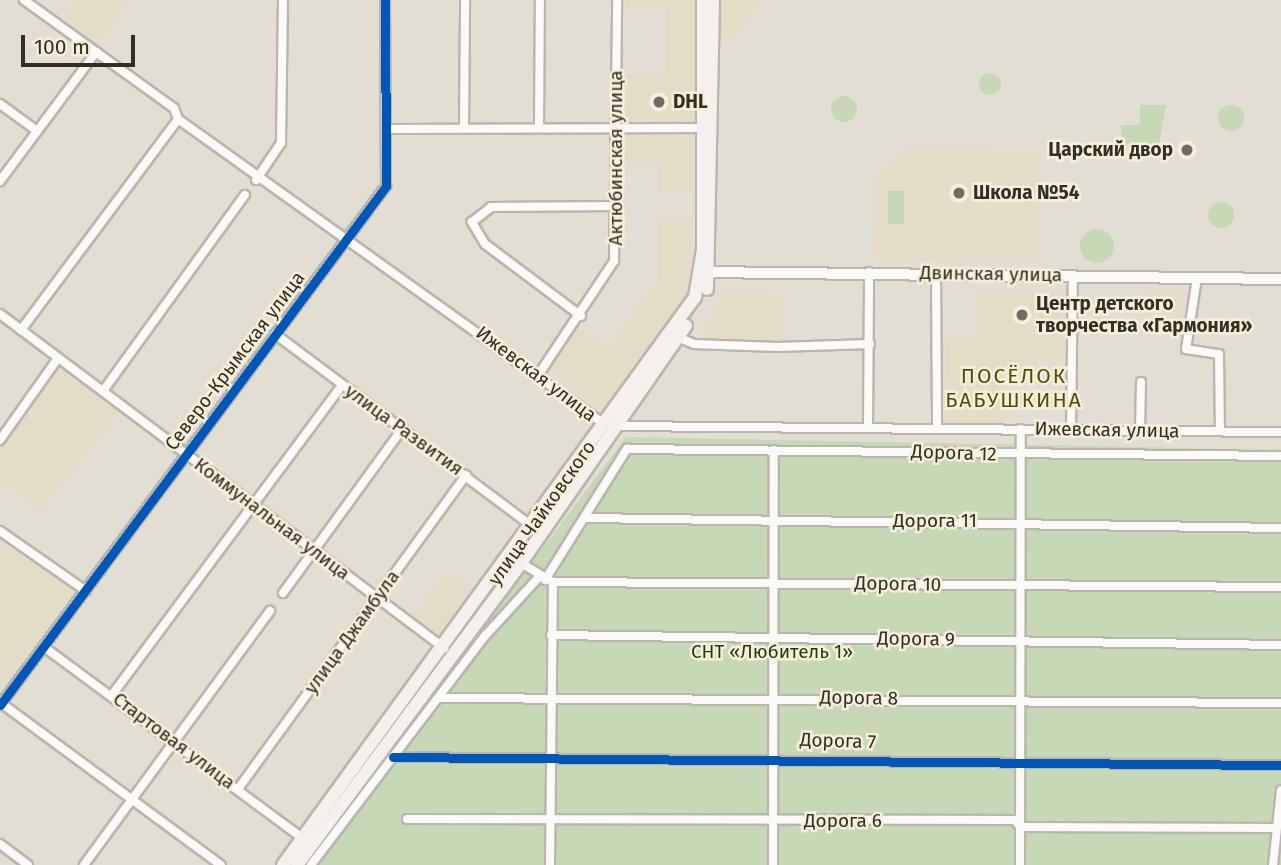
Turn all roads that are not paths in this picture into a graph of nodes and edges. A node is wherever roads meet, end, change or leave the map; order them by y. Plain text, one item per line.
1 (24, 0) edge
2 (284, 0) edge
3 (385, 0) edge
4 (465, 0) edge
5 (540, 0) edge
6 (617, 0) edge
7 (704, 0) edge
8 (713, 0) edge
9 (96, 52) junction
10 (0, 104) edge
11 (178, 119) junction
12 (615, 127) junction
13 (464, 128) junction
14 (539, 128) junction
15 (704, 128) junction
16 (387, 129) junction
17 (37, 131) junction
18 (259, 177) junction
19 (0, 181) edge
20 (245, 195) dead end
21 (614, 206) junction
22 (351, 237) junction
23 (706, 272) junction
24 (869, 272) junction
25 (936, 274) junction
26 (1073, 276) junction
27 (1197, 278) junction
28 (1281, 279) edge
29 (0, 314) edge
30 (581, 316) junction
31 (21, 330) junction
32 (275, 334) junction
33 (677, 337) junction
34 (870, 344) junction
35 (58, 358) junction
36 (537, 377) junction
37 (1141, 382) dead end
38 (342, 385) junction
39 (103, 391) junction
40 (610, 425) junction
41 (868, 427) junction
42 (3, 428) edge
43 (403, 428) junction
44 (937, 428) junction
45 (1021, 429) junction
46 (1071, 430) junction
47 (1140, 430) junction
48 (1220, 431) junction
49 (1281, 432) edge
50 (0, 440) edge
51 (774, 450) junction
52 (186, 454) junction
53 (1281, 456) edge
54 (1021, 457) junction
55 (466, 475) junction
56 (251, 503) junction
57 (586, 518) junction
58 (774, 521) junction
59 (533, 527) junction
60 (1024, 528) junction
61 (1281, 528) edge
62 (0, 531) edge
63 (314, 550) junction
64 (521, 563) junction
65 (546, 580) junction
66 (774, 582) junction
67 (1023, 587) junction
68 (1281, 587) edge
69 (86, 591) junction
70 (283, 593) dead end
71 (376, 597) junction
72 (270, 611) dead end
73 (551, 635) junction
74 (771, 636) junction
75 (1022, 641) junction
76 (1281, 645) edge
77 (44, 648) junction
78 (443, 648) junction
79 (112, 695) junction
80 (773, 696) junction
81 (438, 698) junction
82 (551, 698) junction
83 (1021, 701) junction
84 (1281, 703) edge
85 (1, 704) edge
86 (175, 742) junction
87 (393, 757) junction
88 (550, 757) junction
89 (774, 757) junction
90 (1021, 764) junction
91 (1281, 765) edge
92 (238, 789) junction
93 (1281, 790) edge
94 (132, 799) junction
95 (407, 819) dead end
96 (550, 821) junction
97 (774, 821) junction
98 (1020, 827) junction
99 (1276, 828) junction
100 (302, 838) junction
101 (0, 844) edge
102 (27, 865) edge
103 (84, 865) edge
104 (221, 865) edge
105 (283, 865) edge
106 (297, 865) edge
107 (311, 865) edge
108 (550, 865) edge
109 (773, 865) edge
110 (1020, 865) edge
111 (1273, 865) edge

1 - 9 street, Ижевская улица
2 - 18 street
3 - 16 street, Северо-Крымская улица
4 - 13 street
5 - 14 street
6 - 12 street, Актюбинская улица
7 - 15 main road, улица Чайковского
8 - 23 main road, улица Чайковского
9 - 11 street, Ижевская улица
9 - 17 street
10 - 17 street
11 - 18 street, Ижевская улица
11 - 31 street
12 - 14 street
12 - 15 street
12 - 21 street, Актюбинская улица
13 - 14 street
13 - 16 street
15 - 23 main road, улица Чайковского
16 - 22 street, Северо-Крымская улица
17 - 19 street
18 - 22 street, Ижевская улица
20 - 39 street
21 - 30 street, Актюбинская улица
21 - 30 street
22 - 32 street, Северо-Крымская улица
22 - 36 street, Ижевская улица
23 - 24 street, Двинская улица
23 - 33 main road, улица Чайковского
23 - 40 main road, улица Чайковского
24 - 25 street, Двинская улица
24 - 34 street
25 - 26 street, Двинская улица
25 - 44 street
26 - 27 street, Двинская улица
26 - 46 street
27 - 28 street, Двинская улица
27 - 48 street
29 - 31 street, Коммунальная улица
30 - 36 street, Актюбинская улица
31 - 35 street, Коммунальная улица
32 - 38 street, улица Развития
32 - 52 street, Северо-Крымская улица
33 - 34 street
33 - 40 main road, улица Чайковского
34 - 41 street
35 - 39 street, Коммунальная улица
35 - 42 street
36 - 40 street, Ижевская улица
37 - 47 street
38 - 43 street, улица Развития
38 - 56 street
39 - 52 street, Коммунальная улица
40 - 41 street, Ижевская улица
40 - 59 main road, улица Чайковского
40 - 64 main road, улица Чайковского
41 - 44 street, Ижевская улица
42 - 50 street
43 - 55 street, улица Развития
43 - 63 street
44 - 45 street, Ижевская улица
45 - 46 street, Ижевская улица
45 - 54 street
46 - 47 street, Ижевская улица
47 - 48 street, Ижевская улица
48 - 49 street, Ижевская улица
51 - 54 street, Дорога 12
51 - 57 street, Дорога 12
51 - 58 street
52 - 56 street, Коммунальная улица
52 - 69 street, Северо-Крымская улица
53 - 54 street, Дорога 12
54 - 60 street
55 - 59 street, улица Развития
55 - 71 street, улица Джамбула
56 - 63 street, Коммунальная улица
56 - 79 street
57 - 58 street, Дорога 11
57 - 65 street
58 - 60 street, Дорога 11
58 - 66 street
59 - 78 main road, улица Чайковского
60 - 61 street, Дорога 11
60 - 67 street
62 - 69 street
63 - 70 street
63 - 71 street, Коммунальная улица
64 - 65 street
64 - 106 main road, улица Чайковского
65 - 66 street, Дорога 10
65 - 73 street
65 - 81 street
66 - 67 street, Дорога 10
66 - 74 street
67 - 68 street, Дорога 10
67 - 75 street
69 - 77 street, Северо-Крымская улица
71 - 78 street, Коммунальная улица
71 - 92 street, улица Джамбула
72 - 86 street
73 - 74 street, Дорога 9
73 - 82 street
74 - 75 street, Дорога 9
74 - 80 street
75 - 76 street, Дорога 9
75 - 83 street
77 - 79 street, Стартовая улица
77 - 85 street, Северо-Крымская улица
78 - 100 main road, улица Чайковского
79 - 86 street, Стартовая улица
80 - 82 street, Дорога 8
80 - 83 street, Дорога 8
80 - 89 street
81 - 82 street, Дорога 8
81 - 87 street
82 - 88 street
83 - 84 street, Дорога 8
83 - 90 street
85 - 94 street
86 - 92 street, Стартовая улица
86 - 94 street
87 - 88 street, Дорога 7
87 - 107 street
88 - 89 street, Дорога 7
88 - 96 street
89 - 90 street, Дорога 7
89 - 97 street
90 - 91 street, Дорога 7
90 - 98 street
92 - 100 street, Стартовая улица
93 - 99 street
94 - 103 street
94 - 104 street
95 - 96 street, Дорога 6
96 - 97 street, Дорога 6
96 - 108 street
97 - 98 street, Дорога 6
97 - 109 street
98 - 99 street, Дорога 6
98 - 110 street
99 - 111 street
100 - 105 main road, улица Чайковского
101 - 102 street

